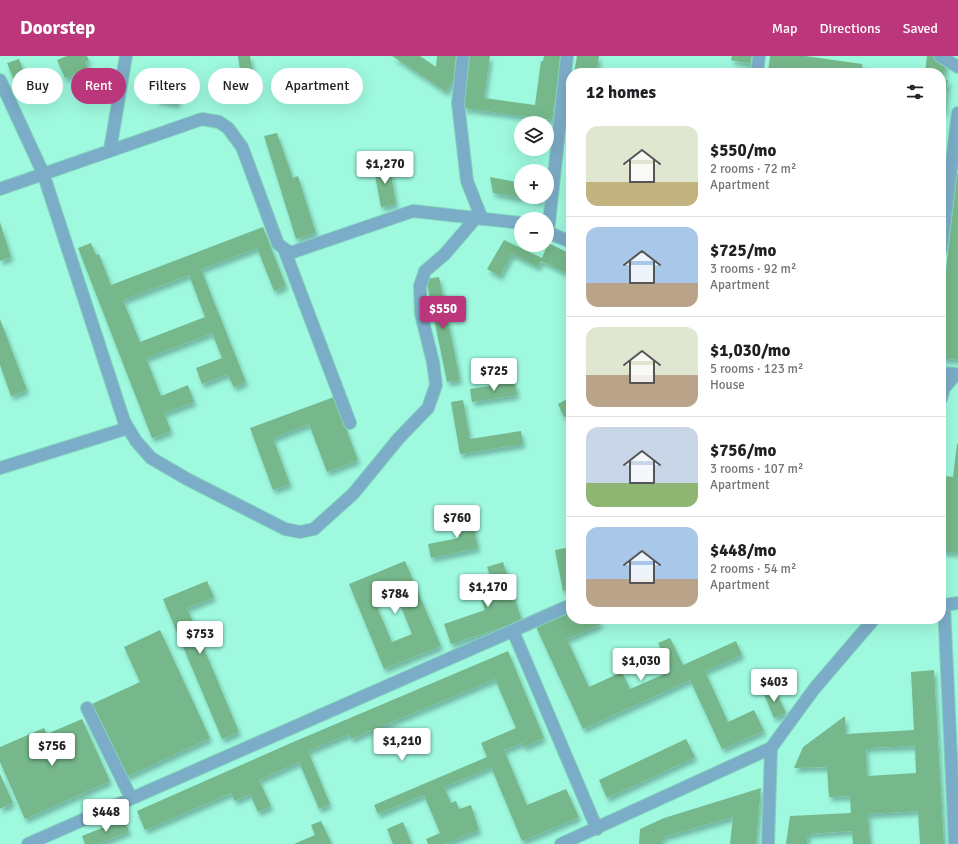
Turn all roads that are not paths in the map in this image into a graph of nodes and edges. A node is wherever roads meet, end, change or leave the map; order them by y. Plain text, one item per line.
1 (126, 56) edge
2 (463, 56) edge
3 (567, 56) edge
4 (759, 56) edge
5 (940, 56) edge
6 (958, 67) edge
7 (758, 68) edge
8 (0, 80) edge
9 (958, 112) edge
10 (110, 150) junction
11 (43, 173) junction
12 (0, 189) edge
13 (946, 209) edge
14 (550, 212) edge
15 (475, 219) junction
16 (514, 222) edge
17 (554, 235) edge
18 (566, 240) edge
19 (284, 249) junction
20 (946, 373) edge
21 (957, 374) edge
22 (946, 386) edge
23 (350, 423) dead end
24 (128, 428) junction
25 (0, 468) edge
26 (958, 603) edge
27 (946, 604) edge
28 (566, 607) edge
29 (870, 624) edge
30 (944, 624) edge
31 (513, 631) junction
32 (87, 708) dead end
33 (772, 748) junction
34 (130, 798) junction
35 (597, 829) junction
36 (28, 844) edge
37 (561, 844) edge
38 (768, 844) edge
39 (955, 844) edge

1 - 10 street
2 - 15 street
3 - 14 street
4 - 7 street
5 - 6 street
8 - 11 street
9 - 13 street
10 - 11 street
10 - 19 street
11 - 12 street
11 - 24 street
15 - 16 street
15 - 19 street
15 - 24 street
17 - 18 street
19 - 23 street
20 - 21 street
21 - 22 street
24 - 25 street
26 - 27 street
28 - 31 street
29 - 33 street
30 - 39 street
31 - 34 street
31 - 35 street
32 - 34 street
33 - 35 street
33 - 38 street
34 - 36 street
35 - 37 street

